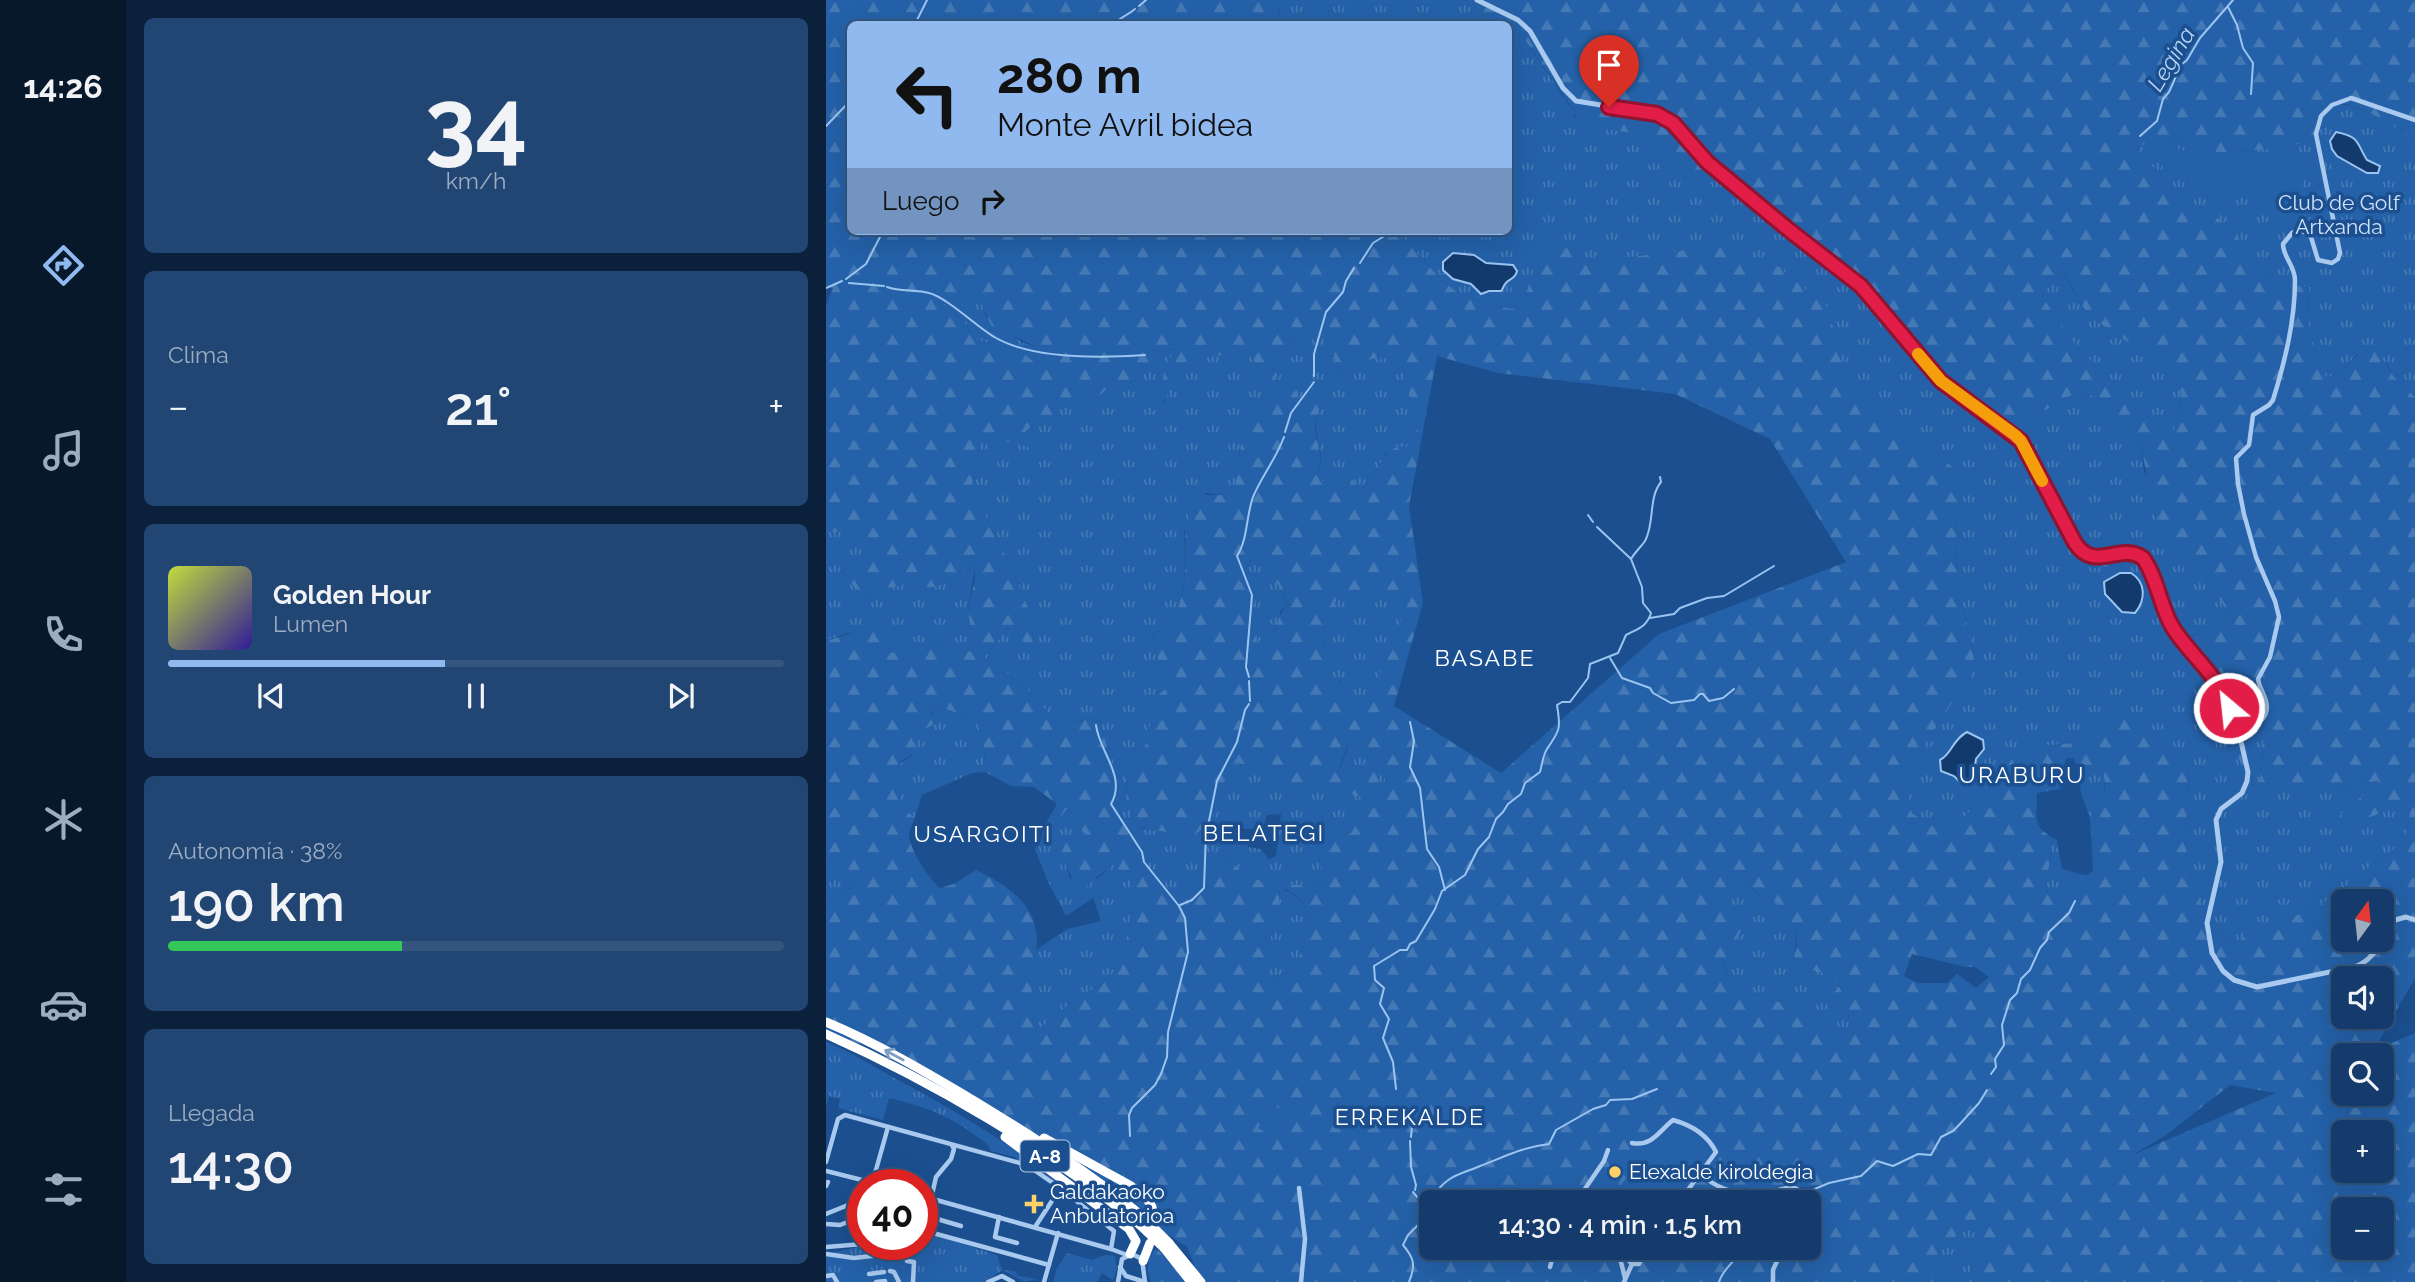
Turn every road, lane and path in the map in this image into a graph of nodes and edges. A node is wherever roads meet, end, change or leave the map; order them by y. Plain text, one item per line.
1 (1476, 0) edge
2 (2415, 120) edge
3 (2239, 733) junction
4 (2415, 920) edge
5 (826, 1023) edge
6 (826, 1034) edge
7 (953, 1088) junction
8 (944, 1094) junction
9 (888, 1127) junction
10 (1632, 1143) dead end
11 (951, 1145) junction
12 (1608, 1150) dead end
13 (826, 1161) edge
14 (876, 1169) edge
15 (826, 1171) edge
16 (938, 1174) edge
17 (1701, 1174) junction
18 (847, 1177) edge
19 (1062, 1186) junction
20 (1299, 1188) dead end
21 (1584, 1190) edge
22 (1688, 1190) edge
23 (1730, 1190) edge
24 (1774, 1190) edge
25 (1796, 1190) edge
26 (938, 1200) edge
27 (847, 1205) edge
28 (826, 1214) edge
29 (999, 1217) junction
30 (938, 1219) edge
31 (1154, 1219) dead end
32 (1141, 1220) junction
33 (847, 1222) edge
34 (826, 1224) edge
35 (961, 1226) dead end
36 (1035, 1227) junction
37 (1058, 1233) junction
38 (938, 1234) edge
39 (1017, 1243) dead end
40 (1150, 1243) dead end
41 (847, 1245) edge
42 (1167, 1245) junction
43 (826, 1247) edge
44 (1113, 1250) junction
45 (826, 1254) edge
46 (1128, 1255) junction
47 (847, 1257) edge
48 (1552, 1260) edge
49 (1630, 1260) junction
50 (1641, 1260) edge
51 (1778, 1260) edge
52 (907, 1261) dead end
53 (1621, 1262) joint
54 (1120, 1264) junction
55 (1049, 1265) junction
56 (1143, 1266) junction
57 (1550, 1267) dead end
58 (869, 1273) dead end
59 (826, 1274) edge
60 (1132, 1278) junction
61 (837, 1279) edge
62 (885, 1280) edge
63 (1625, 1280) edge
64 (876, 1282) edge
65 (899, 1282) edge
66 (913, 1282) edge
67 (988, 1282) edge
68 (1013, 1282) edge
69 (1044, 1282) edge
70 (1118, 1282) edge
71 (1124, 1282) edge
72 (1145, 1282) edge
73 (1191, 1282) edge
74 (1201, 1282) edge
75 (1301, 1282) edge
76 (1773, 1282) edge

1 - 3 street
2 - 3 street
3 - 4 street
7 -> 5 highway, A-8
6 - 8 highway, A-8
7 - 31 highway
7 - 32 highway, A-8
8 - 32 highway, A-8
8 - 46 highway
9 - 11 street
9 - 13 street
9 - 14 street
10 - 17 street
11 - 16 street
11 - 19 street
12 - 21 street
15 - 18 street
17 - 22 street
17 - 23 street
19 - 36 street
19 - 44 street
20 - 75 street
24 - 25 street
26 - 29 street
27 - 28 street
29 - 36 street
29 - 39 street
30 - 35 street
32 - 42 highway, A-8, bridge
33 - 34 street
36 - 37 street
37 - 44 street
37 - 55 street
38 - 55 street
40 - 56 highway
41 - 43 street
42 - 73 highway, A-8
42 - 74 highway, A-8
44 - 46 street
44 - 54 street
45 - 47 street
46 - 54 street
46 - 56 street
48 - 57 street
49 - 50 street
49 - 53 street
49 - 63 street
51 - 76 street
52 - 66 street
53 - 63 street
54 - 60 street
54 - 70 street
55 - 69 street
56 - 60 street
56 - 72 street
58 - 65 street
59 - 61 street
60 - 71 street
60 - 72 street
62 - 64 street
67 - 68 street

